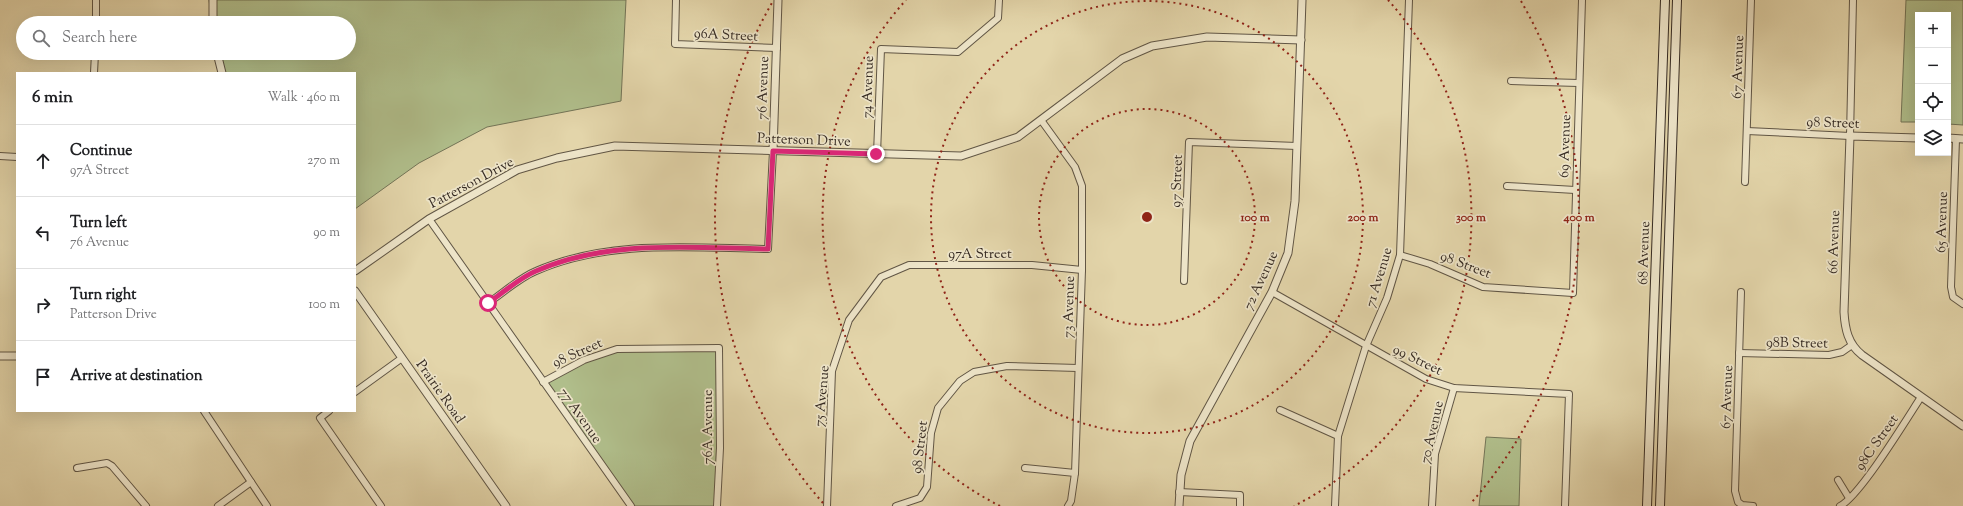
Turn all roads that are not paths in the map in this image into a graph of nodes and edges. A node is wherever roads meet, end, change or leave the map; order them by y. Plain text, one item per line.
1 (96, 0) edge
2 (213, 0) edge
3 (676, 0) edge
4 (778, 0) edge
5 (999, 0) edge
6 (1302, 0) edge
7 (1409, 0) edge
8 (1582, 0) edge
9 (1665, 0) edge
10 (1677, 0) edge
11 (1751, 0) edge
12 (1853, 0) edge
13 (96, 16) edge
14 (213, 16) edge
15 (1301, 40) junction
16 (777, 48) junction
17 (95, 60) edge
18 (219, 60) edge
19 (94, 72) edge
20 (222, 72) edge
21 (1511, 81) dead end
22 (1579, 83) junction
23 (1041, 120) junction
24 (1747, 131) junction
25 (1850, 136) junction
26 (1915, 138) edge
27 (1960, 139) edge
28 (1297, 146) junction
29 (773, 151) junction
30 (876, 154) junction
31 (0, 156) edge
32 (16, 157) edge
33 (1745, 182) dead end
34 (1507, 186) dead end
35 (1575, 190) junction
36 (429, 219) junction
37 (1400, 255) junction
38 (356, 270) edge
39 (1082, 270) junction
40 (881, 277) joint
41 (1184, 281) dead end
42 (356, 292) edge
43 (1272, 292) junction
44 (1741, 292) dead end
45 (1573, 293) joint
46 (488, 303) junction
47 (1962, 304) edge
48 (1852, 345) junction
49 (1366, 346) junction
50 (719, 348) joint
51 (1739, 353) junction
52 (0, 356) edge
53 (16, 356) edge
54 (402, 358) junction
55 (1078, 368) junction
56 (543, 382) junction
57 (1454, 388) junction
58 (356, 391) edge
59 (1921, 397) junction
60 (1280, 410) dead end
61 (205, 412) edge
62 (328, 412) edge
63 (1963, 426) edge
64 (1338, 436) junction
65 (77, 468) dead end
66 (1025, 468) dead end
67 (1075, 473) junction
68 (1838, 480) dead end
69 (251, 482) junction
70 (1179, 492) junction
71 (1849, 498) junction
72 (146, 506) edge
73 (218, 506) edge
74 (267, 506) edge
75 (381, 506) edge
76 (506, 506) edge
77 (630, 506) edge
78 (717, 506) edge
79 (827, 506) edge
80 (896, 506) edge
81 (1068, 506) edge
82 (1179, 506) edge
83 (1240, 506) edge
84 (1335, 506) edge
85 (1432, 506) edge
86 (1565, 506) edge
87 (1647, 506) edge
88 (1660, 506) edge
89 (1753, 506) edge
90 (1840, 506) edge

1 - 13 street
2 - 14 street
3 - 16 street, 96A Street
4 - 16 street, 76 Avenue
5 - 30 street, 74 Avenue
6 - 15 street, 72 Avenue
7 - 37 street, 71 Avenue
8 - 22 street, 69 Avenue
9 - 87 main road, 68 Avenue
10 - 88 main road, 68 Avenue
11 - 24 street, 67 Avenue
12 - 25 street, 66 Avenue
15 - 23 street, Patterson Drive
15 - 28 street, 72 Avenue
16 - 29 street, 76 Avenue
17 - 19 street
18 - 20 street
21 - 22 street
22 - 35 street, 69 Avenue
23 - 30 street, Patterson Drive
23 - 39 street, 73 Avenue
24 - 25 street, 98 Street
24 - 33 street, 67 Avenue
25 - 26 street, 98 Street
25 - 48 street, 66 Avenue
27 - 47 street, 65 Avenue
28 - 41 street, 97 Street
28 - 43 street, 72 Avenue
29 - 30 street, Patterson Drive
29 - 36 street, Patterson Drive
29 - 46 street, 76 Avenue
31 - 32 street
34 - 35 street
35 - 45 street, 69 Avenue
36 - 38 street, Patterson Drive
36 - 46 street, 77 Avenue
37 - 45 street, 98 Street
37 - 49 street, 71 Avenue
39 - 40 street, 97A Street
39 - 55 street, 73 Avenue
40 - 79 street, 75 Avenue
42 - 54 street, Prairie Road
43 - 49 street, 99 Street
43 - 70 street, 72 Avenue
44 - 51 street, 67 Avenue
46 - 56 street, 77 Avenue
48 - 51 street, 98B Street
48 - 59 street, 66 Avenue
49 - 57 street, 99 Street
49 - 64 street, 71 Avenue
50 - 56 street, 98 Street
50 - 78 street, 76A Avenue
51 - 89 street, 67 Avenue
52 - 53 street
54 - 58 street
54 - 76 street, Prairie Road
55 - 67 street, 73 Avenue
55 - 80 street, 98 Street
56 - 77 street, 77 Avenue
57 - 85 street, 70 Avenue
57 - 86 street, 99 Street
59 - 63 street, 66 Avenue
59 - 71 street, 98C Street
60 - 64 street
61 - 69 street
62 - 75 street
64 - 84 street, 71 Avenue
65 - 72 street
66 - 67 street
67 - 81 street, 73 Avenue
68 - 71 street, 98C Street
69 - 73 street
69 - 74 street
70 - 82 street, 72 Avenue
70 - 83 street
71 - 90 street, 98C Street

